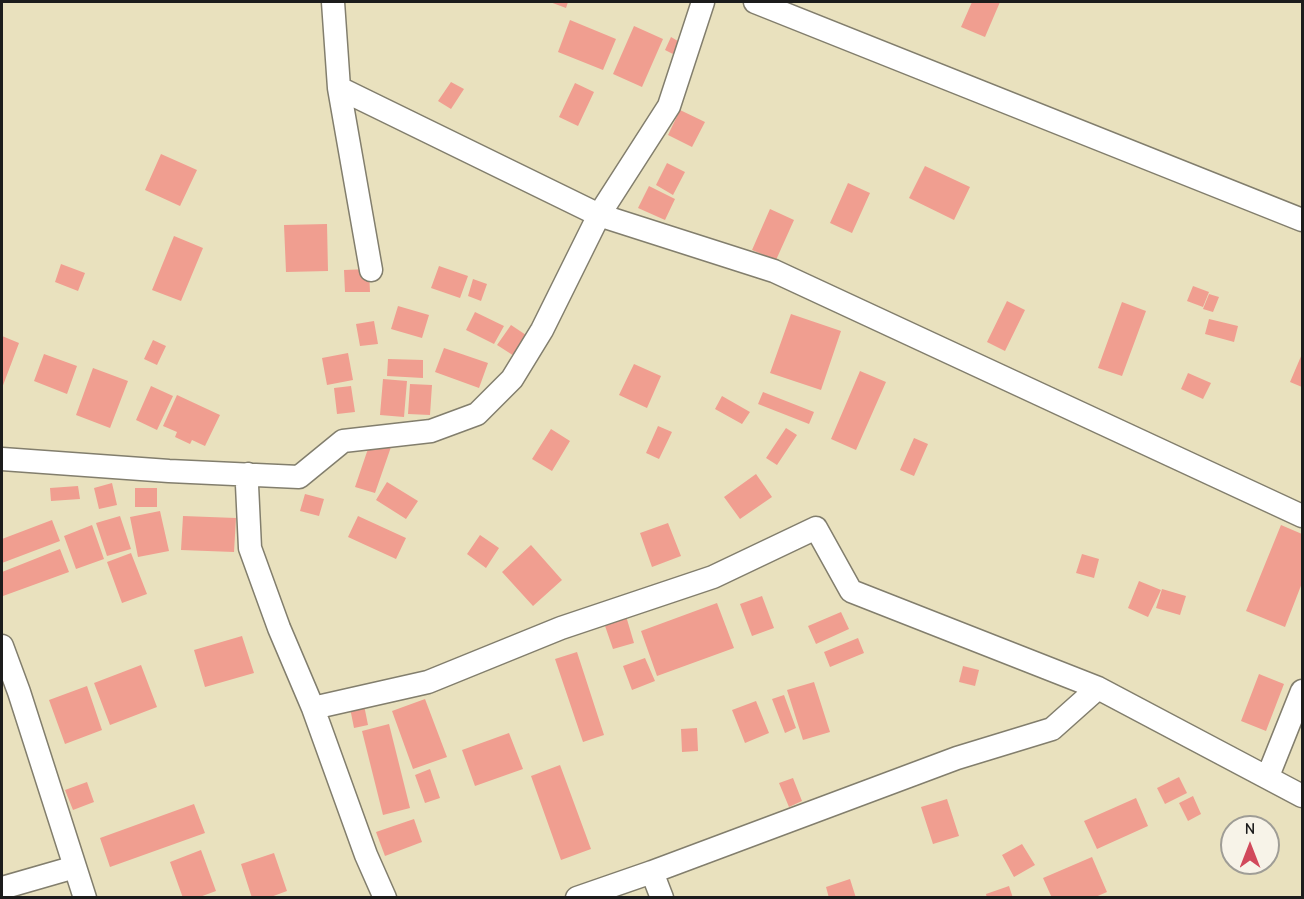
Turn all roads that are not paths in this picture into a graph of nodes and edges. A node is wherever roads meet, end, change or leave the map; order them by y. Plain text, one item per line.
1 (333, 2) edge
2 (704, 2) edge
3 (755, 2) edge
4 (339, 88) junction
5 (600, 215) junction
6 (1302, 220) edge
7 (371, 270) dead end
8 (2, 459) edge
9 (248, 474) junction
10 (1302, 516) edge
11 (2, 646) edge
12 (1098, 688) junction
13 (1302, 691) edge
14 (313, 708) junction
15 (1268, 777) junction
16 (1302, 796) edge
17 (75, 867) junction
18 (652, 872) junction
19 (2, 888) edge
20 (85, 897) edge
21 (385, 897) edge
22 (577, 897) edge
23 (662, 897) edge

1 - 4 street
2 - 5 street
3 - 6 street
4 - 5 street
4 - 7 street
5 - 9 street
5 - 10 street
8 - 9 street
9 - 14 street
11 - 17 street
12 - 14 street
12 - 15 street
12 - 18 street
13 - 15 street
14 - 21 street
15 - 16 street
17 - 19 street
17 - 20 street
18 - 22 street
18 - 23 street

